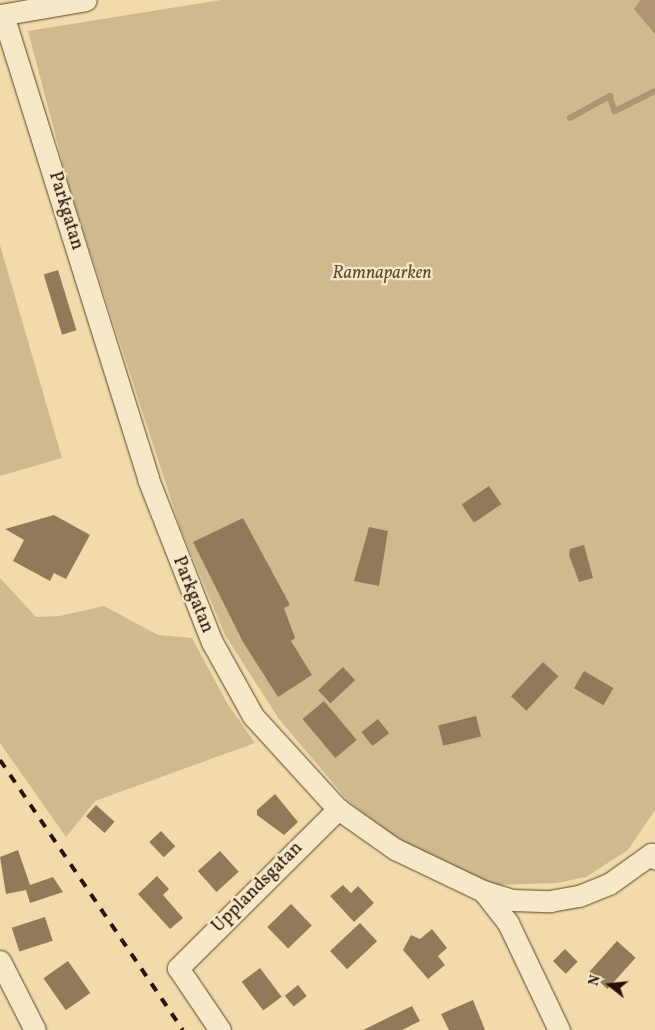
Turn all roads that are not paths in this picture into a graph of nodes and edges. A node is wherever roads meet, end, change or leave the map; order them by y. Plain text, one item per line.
1 (86, 0) edge
2 (2, 15) edge
3 (338, 809) junction
4 (653, 856) edge
5 (483, 891) junction
6 (0, 961) edge
7 (35, 1030) edge
8 (220, 1030) edge
9 (559, 1030) edge

1 - 2 street
2 - 3 street, Parkgatan
3 - 5 street, Parkgatan
3 - 8 street, Upplandsgatan
4 - 5 street, Parkgatan
5 - 9 street
6 - 7 street

